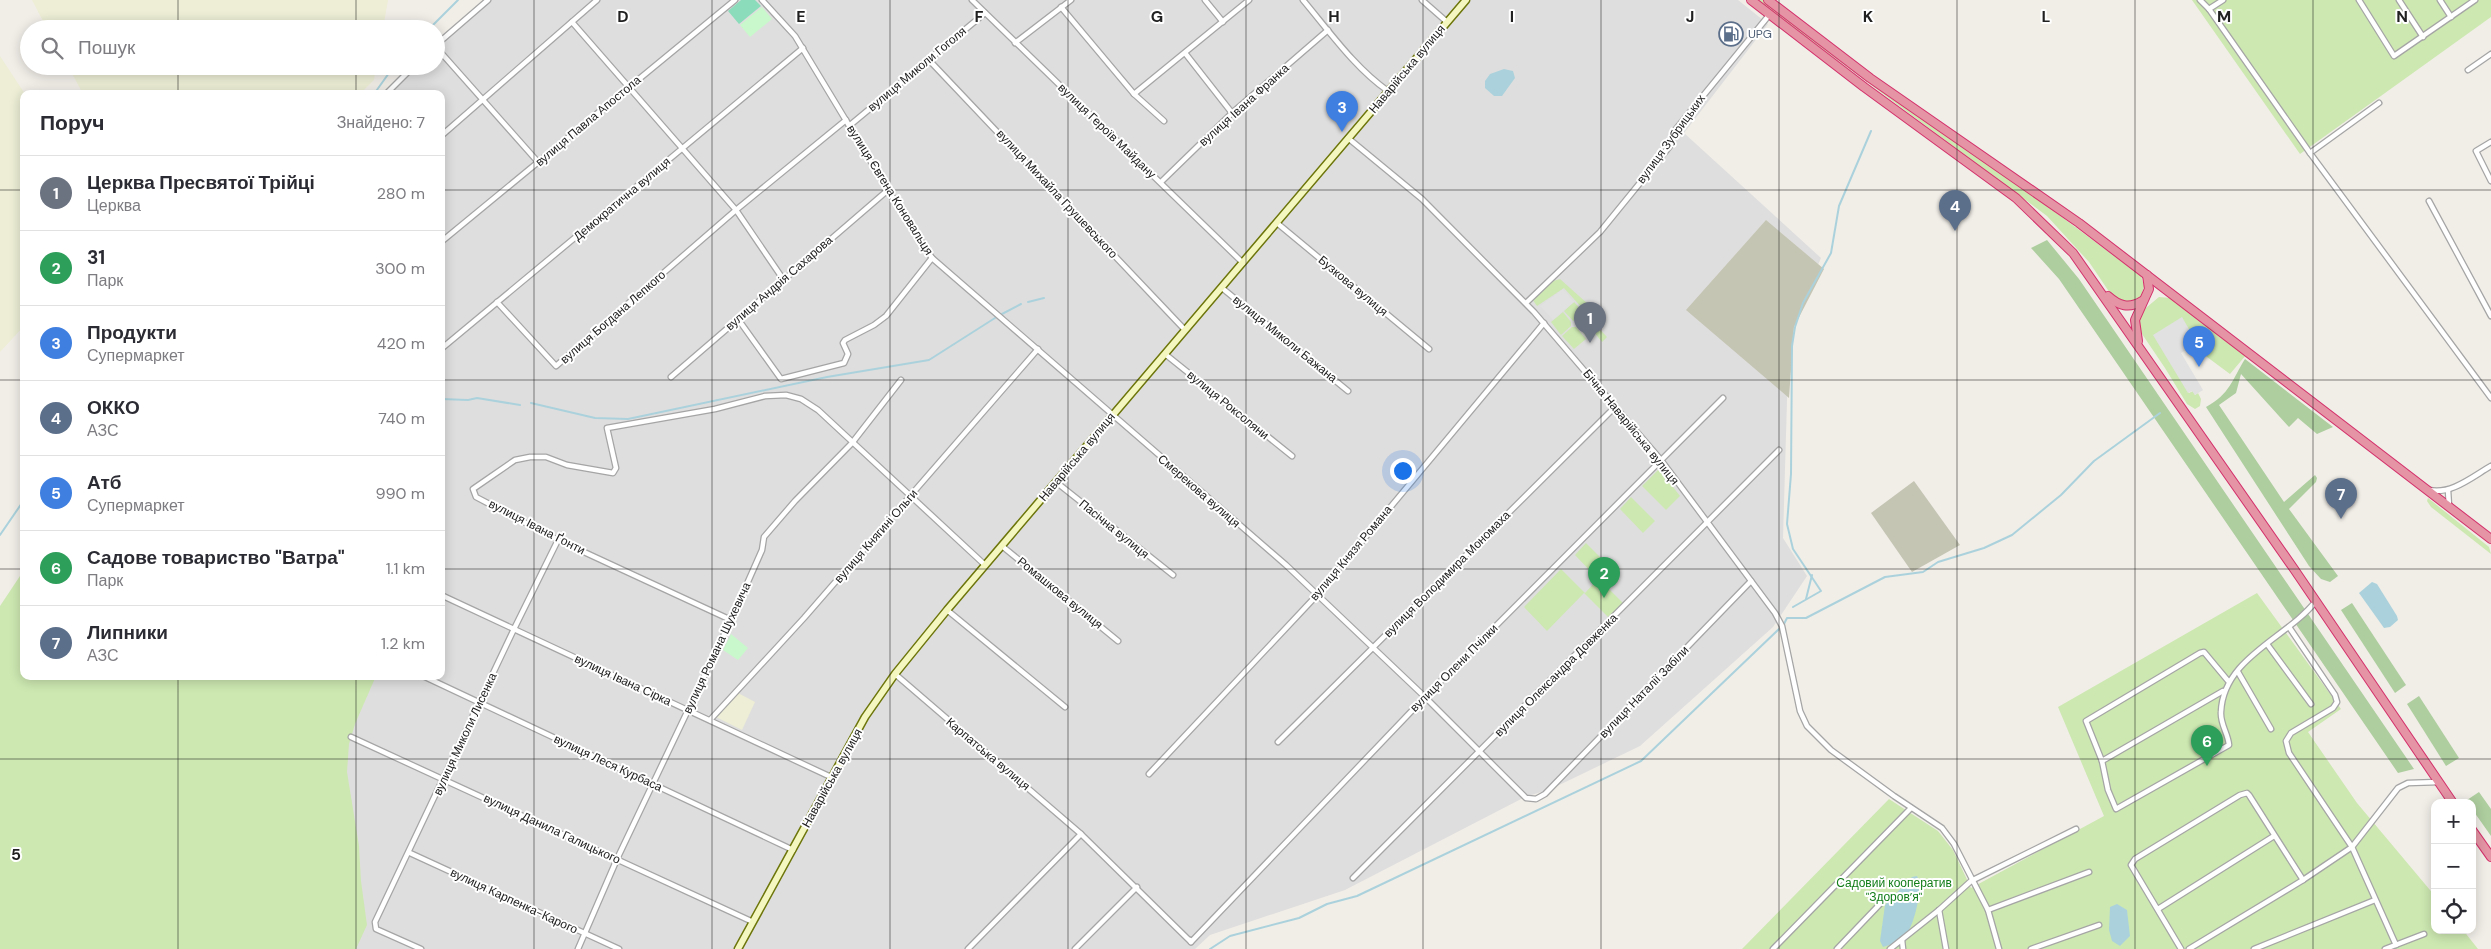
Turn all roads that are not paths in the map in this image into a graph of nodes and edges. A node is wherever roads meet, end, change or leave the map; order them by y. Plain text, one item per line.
1 (488, 0) edge
2 (596, 0) edge
3 (735, 0) edge
4 (762, 0) edge
5 (972, 0) edge
6 (1071, 0) edge
7 (1205, 0) edge
8 (1249, 0) edge
9 (1303, 0) edge
10 (1422, 0) edge
11 (1466, 0) edge
12 (1751, 0) edge
13 (1768, 0) edge
14 (2200, 0) edge
15 (2223, 0) edge
16 (2359, 0) edge
17 (2399, 0) edge
18 (2440, 0) edge
19 (2475, 0) edge
20 (1061, 7) junction
21 (2209, 9) junction
22 (985, 13) junction
23 (1770, 14) junction
24 (2451, 17) junction
25 (572, 22) junction
26 (1223, 22) junction
27 (1447, 22) junction
28 (1328, 30) junction
29 (2423, 37) junction
30 (445, 38) edge
31 (1015, 43) junction
32 (803, 48) junction
33 (1184, 53) junction
34 (2491, 54) edge
35 (445, 56) edge
36 (928, 59) junction
37 (2468, 70) dead end
38 (405, 75) edge
39 (628, 87) junction
40 (390, 90) edge
41 (1388, 91) junction
42 (1134, 94) junction
43 (484, 99) junction
44 (2379, 103) dead end
45 (1232, 113) junction
46 (846, 120) junction
47 (1164, 121) dead end
48 (849, 126) junction
49 (445, 133) edge
50 (1348, 138) junction
51 (2491, 142) edge
52 (683, 148) junction
53 (2310, 153) junction
54 (538, 162) junction
55 (2491, 181) edge
56 (1161, 182) junction
57 (888, 190) junction
58 (2429, 200) dead end
59 (736, 210) junction
60 (1277, 223) junction
61 (445, 239) edge
62 (932, 258) junction
63 (1243, 263) junction
64 (2147, 275) junction
65 (783, 279) junction
66 (1222, 288) junction
67 (2099, 288) junction
68 (2144, 299) junction
69 (497, 302) junction
70 (1526, 302) junction
71 (2491, 316) edge
72 (738, 319) junction
73 (1544, 323) junction
74 (1185, 330) junction
75 (2139, 345) junction
76 (445, 346) edge
77 (1038, 349) junction
78 (1429, 349) dead end
79 (1165, 354) junction
80 (671, 377) dead end
81 (902, 380) dead end
82 (1348, 391) dead end
83 (1722, 398) dead end
84 (2491, 398) edge
85 (1615, 407) junction
86 (1112, 416) junction
87 (852, 443) junction
88 (1779, 450) dead end
89 (1292, 456) dead end
90 (1661, 460) junction
91 (2491, 466) edge
92 (1056, 482) junction
93 (2428, 490) junction
94 (2448, 490) junction
95 (910, 497) junction
96 (2450, 506) junction
97 (1706, 524) junction
98 (2491, 539) edge
99 (558, 540) junction
100 (1002, 546) junction
101 (985, 566) junction
102 (1173, 575) dead end
103 (1751, 581) junction
104 (1318, 594) junction
105 (445, 597) edge
106 (2316, 601) junction
107 (947, 610) junction
108 (731, 620) junction
109 (2289, 626) junction
110 (514, 629) junction
111 (1118, 640) dead end
112 (2266, 644) junction
113 (1373, 647) junction
114 (2238, 672) junction
115 (894, 674) junction
116 (431, 680) edge
117 (2229, 682) junction
118 (2223, 690) junction
119 (1425, 697) junction
120 (480, 703) junction
121 (2312, 704) dead end
122 (1065, 707) dead end
123 (688, 709) junction
124 (710, 720) junction
125 (2272, 729) dead end
126 (351, 737) dead end
127 (1278, 742) dead end
128 (1479, 752) junction
129 (2102, 761) junction
130 (1149, 774) dead end
131 (444, 778) junction
132 (832, 778) junction
133 (2439, 782) junction
134 (652, 785) junction
135 (1536, 799) joint
136 (2450, 799) edge
137 (1911, 808) junction
138 (2076, 829) dead end
139 (1081, 834) junction
140 (2274, 836) junction
141 (2476, 836) edge
142 (2352, 847) junction
143 (792, 850) junction
144 (410, 853) junction
145 (2491, 857) edge
146 (617, 859) junction
147 (2089, 872) dead end
148 (1353, 878) dead end
149 (2303, 880) junction
150 (1972, 881) junction
151 (1137, 887) junction
152 (2375, 900) junction
153 (1880, 904) dead end
154 (2158, 909) junction
155 (1939, 910) junction
156 (1988, 910) junction
157 (753, 922) junction
158 (2099, 925) dead end
159 (585, 934) junction
160 (2424, 934) dead end
161 (1190, 940) joint
162 (1902, 940) junction
163 (2396, 945) junction
164 (420, 949) edge
165 (578, 949) edge
166 (618, 949) edge
167 (738, 949) edge
168 (968, 949) edge
169 (1075, 949) edge
170 (1772, 949) edge
171 (1837, 949) edge
172 (1890, 949) edge
173 (1903, 949) edge
174 (1946, 949) edge
175 (1999, 949) edge
176 (2031, 949) edge
177 (2180, 949) edge
178 (2188, 949) edge
179 (2254, 949) edge
180 (2385, 949) edge

1 - 30 street
2 - 25 street
3 - 39 street, вулиця Павла Апостола
4 - 32 street, вулиця Євгена Коновальця
5 - 22 street, вулиця Героїв Майдану
6 - 20 street
7 - 26 street
8 - 26 street
9 - 28 street
10 - 27 street
11 - 27 street, Наварійська вулиця
12 - 23 highway
13 - 64 highway
14 - 21 street
15 - 21 street
16 - 29 street
17 - 29 street
18 - 24 street
19 - 24 street
20 - 31 street
20 - 42 street
21 - 53 street
22 - 31 street, вулиця Героїв Майдану
22 - 36 street, вулиця Миколи Гоголя
23 - 67 highway
23 - 70 street, вулиця Зубрицьких
24 - 29 street
25 - 39 street
25 - 43 street
26 - 33 street
27 - 41 street, Наварійська вулиця
28 - 41 street
28 - 45 street, вулиця Івана Франка
31 - 56 street, вулиця Героїв Майдану
32 - 46 street, вулиця Євгена Коновальця
32 - 52 street, Демократична вулиця
33 - 42 street
33 - 45 street
34 - 37 street
35 - 43 street
36 - 48 street, вулиця Миколи Гоголя
36 - 74 street, вулиця Михайла Грушевського
38 - 40 street
39 - 52 street
39 - 54 street, вулиця Павла Апостола
41 - 50 street, Наварійська вулиця
42 - 47 street
43 - 49 street
43 - 54 street
44 - 53 street
45 - 56 street, вулиця Івана Франка
46 - 48 street, вулиця Євгена Коновальця
46 - 59 street, вулиця Богдана Лепкого
48 - 57 street, вулиця Євгена Коновальця
50 - 60 street, Наварійська вулиця
50 - 70 street, Бічна Наварійська вулиця
51 - 55 street
52 - 59 street
52 - 69 street, Демократична вулиця
53 - 84 street
54 - 61 street, вулиця Павла Апостола
56 - 63 street, вулиця Героїв Майдану
57 - 62 street, вулиця Євгена Коновальця
57 - 65 street, вулиця Андрія Сахарова
58 - 71 street
59 - 65 street
59 - 69 street, вулиця Богдана Лепкого
60 - 63 street, Наварійська вулиця
60 - 78 street, Бузкова вулиця
62 - 72 street
62 - 77 street, вулиця Євгена Коновальця
63 - 66 street, Наварійська вулиця
64 - 68 highway
64 - 93 highway
65 - 72 street, вулиця Андрія Сахарова
66 - 74 street, Наварійська вулиця
66 - 82 street, вулиця Миколи Бажана
67 - 68 highway
67 - 75 highway
68 - 75 highway
69 - 76 street, Демократична вулиця
70 - 73 street, Бічна Наварійська вулиця
72 - 80 street, вулиця Андрія Сахарова
73 - 85 street, Бічна Наварійська вулиця
73 - 104 street, вулиця Князя Романа
74 - 79 street, Наварійська вулиця
75 - 106 highway
77 - 86 street, вулиця Євгена Коновальця
77 - 95 street, вулиця Княгині Ольги
79 - 86 street, Наварійська вулиця
79 - 89 street, вулиця Роксоляни
81 - 87 street, вулиця Романа Шухевича
83 - 90 street, вулиця Олени Пчілки
85 - 90 street, Бічна Наварійська вулиця
85 - 113 street, вулиця Володимира Мономаха
86 - 92 street, Наварійська вулиця
86 - 104 street, Смерекова вулиця
87 - 95 street
87 - 99 street, вулиця Івана Ґонти
87 - 108 street, вулиця Романа Шухевича
88 - 97 street, вулиця Олександра Довженка
90 - 97 street, Бічна Наварійська вулиця
90 - 119 street, вулиця Олени Пчілки
91 - 94 street
92 - 100 street, Наварійська вулиця
92 - 102 street, Пасічна вулиця
93 - 94 street
93 - 96 highway
94 - 96 street
95 - 101 street
95 - 124 street, вулиця Княгині Ольги
96 - 98 highway
97 - 103 street, Бічна Наварійська вулиця
97 - 128 street, вулиця Олександра Довженка
99 - 108 street, вулиця Івана Ґонти
99 - 110 street, вулиця Миколи Лисенка
100 - 101 street, Наварійська вулиця
100 - 111 street, Ромашкова вулиця
101 - 107 street, Наварійська вулиця
103 - 135 street, вулиця Наталії Забіли
103 - 137 street, Бічна Наварійська вулиця
104 - 113 street, Смерекова вулиця
104 - 130 street, вулиця Князя Романа
105 - 110 street, вулиця Івана Сірка
106 - 109 street
106 - 133 highway
107 - 115 street, Наварійська вулиця
107 - 122 street
108 - 123 street, вулиця Романа Шухевича
109 - 112 street
109 - 142 street
110 - 120 street, вулиця Миколи Лисенка
110 - 123 street, вулиця Івана Сірка
112 - 114 street
112 - 121 street
113 - 119 street, Смерекова вулиця
113 - 127 street, вулиця Володимира Мономаха
114 - 117 street
114 - 125 street
115 - 132 street, Наварійська вулиця
115 - 139 street, Карпатська вулиця
116 - 120 street, вулиця Леся Курбаса
117 - 118 street
117 - 129 street
118 - 129 street
118 - 129 street
119 - 128 street, Смерекова вулиця
119 - 161 street, вулиця Олени Пчілки
120 - 131 street, вулиця Миколи Лисенка
120 - 134 street, вулиця Леся Курбаса
123 - 124 street, вулиця Івана Сірка
123 - 134 street, вулиця Романа Шухевича
124 - 132 street, вулиця Івана Сірка
126 - 131 street, вулиця Данила Галицького
128 - 135 street, Смерекова вулиця
128 - 148 street, вулиця Олександра Довженка
131 - 144 street, вулиця Миколи Лисенка
131 - 146 street, вулиця Данила Галицького
132 - 143 street, Наварійська вулиця
133 - 136 highway
133 - 142 street
134 - 143 street, вулиця Леся Курбаса
134 - 146 street, вулиця Романа Шухевича
137 - 150 street, Бічна Наварійська вулиця
137 - 170 street
138 - 150 street
139 - 151 street, Карпатська вулиця
139 - 168 street
140 - 149 street
140 - 154 street
140 - 154 street
141 - 145 highway
142 - 149 street
142 - 152 street
143 - 157 street, Наварійська вулиця
144 - 159 street, вулиця Карпенка-Карого
144 - 164 street, вулиця Миколи Лисенка
146 - 157 street, вулиця Данила Галицького
146 - 159 street, вулиця Романа Шухевича
147 - 156 street
149 - 178 street
150 - 155 street
150 - 156 street, Бічна Наварійська вулиця
151 - 161 street, Карпатська вулиця
151 - 169 street
152 - 163 street
152 - 179 street
153 - 171 street
154 - 177 street
155 - 162 street
155 - 174 street
156 - 175 street, Бічна Наварійська вулиця
157 - 167 street, Наварійська вулиця
158 - 176 street
159 - 165 street, вулиця Романа Шухевича
159 - 166 street, вулиця Карпенка-Карого
160 - 163 street
162 - 172 street
162 - 173 street
163 - 180 street

